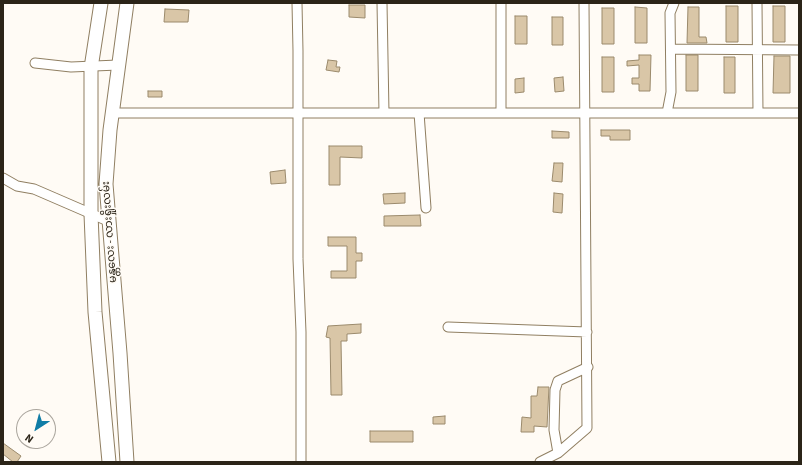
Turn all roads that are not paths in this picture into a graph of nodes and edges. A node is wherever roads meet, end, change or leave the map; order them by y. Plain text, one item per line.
1 (101, 3) edge
2 (127, 3) edge
3 (297, 3) edge
4 (382, 3) edge
5 (501, 3) edge
6 (584, 3) edge
7 (674, 3) edge
8 (757, 3) edge
9 (671, 49) junction
10 (799, 50) edge
11 (757, 51) junction
12 (34, 63) dead end
13 (118, 65) junction
14 (91, 68) junction
15 (799, 112) edge
16 (113, 113) junction
17 (384, 113) junction
18 (500, 113) junction
19 (667, 113) junction
20 (758, 113) junction
21 (298, 114) junction
22 (419, 114) junction
23 (584, 114) junction
24 (3, 178) edge
25 (426, 208) dead end
26 (91, 214) junction
27 (108, 221) junction
28 (448, 327) dead end
29 (588, 332) junction
30 (588, 367) junction
31 (558, 453) junction
32 (109, 462) edge
33 (126, 462) edge
34 (301, 462) edge
35 (540, 462) edge

1 - 14 highway, မန္တလေး - လားရှိုးလမ်း
2 - 13 highway, မန္တလေး - လားရှိုးလမ်း
3 - 21 street
4 - 17 street
5 - 18 street
6 - 23 street
7 - 9 street
8 - 11 street
9 - 11 street
9 - 19 street
10 - 11 street
11 - 20 street
12 - 14 street
13 - 14 street
13 - 16 highway, မန္တလေး - လားရှိုးလမ်း
14 - 26 highway, မန္တလေး - လားရှိုးလမ်း
15 - 20 street
16 - 21 street
16 - 27 highway, မန္တလေး - လားရှိုးလမ်း
17 - 21 street
17 - 22 street
18 - 22 street
18 - 23 street
19 - 20 street
19 - 23 street
21 - 34 street
22 - 25 street
23 - 29 street
24 - 26 street
26 - 27 street
26 - 32 highway, မန္တလေး - လားရှိုးလမ်း
27 - 33 highway, မန္တလေး - လားရှိုးလမ်း
28 - 29 street
29 - 30 street
30 - 31 street
30 - 31 street
31 - 35 street

